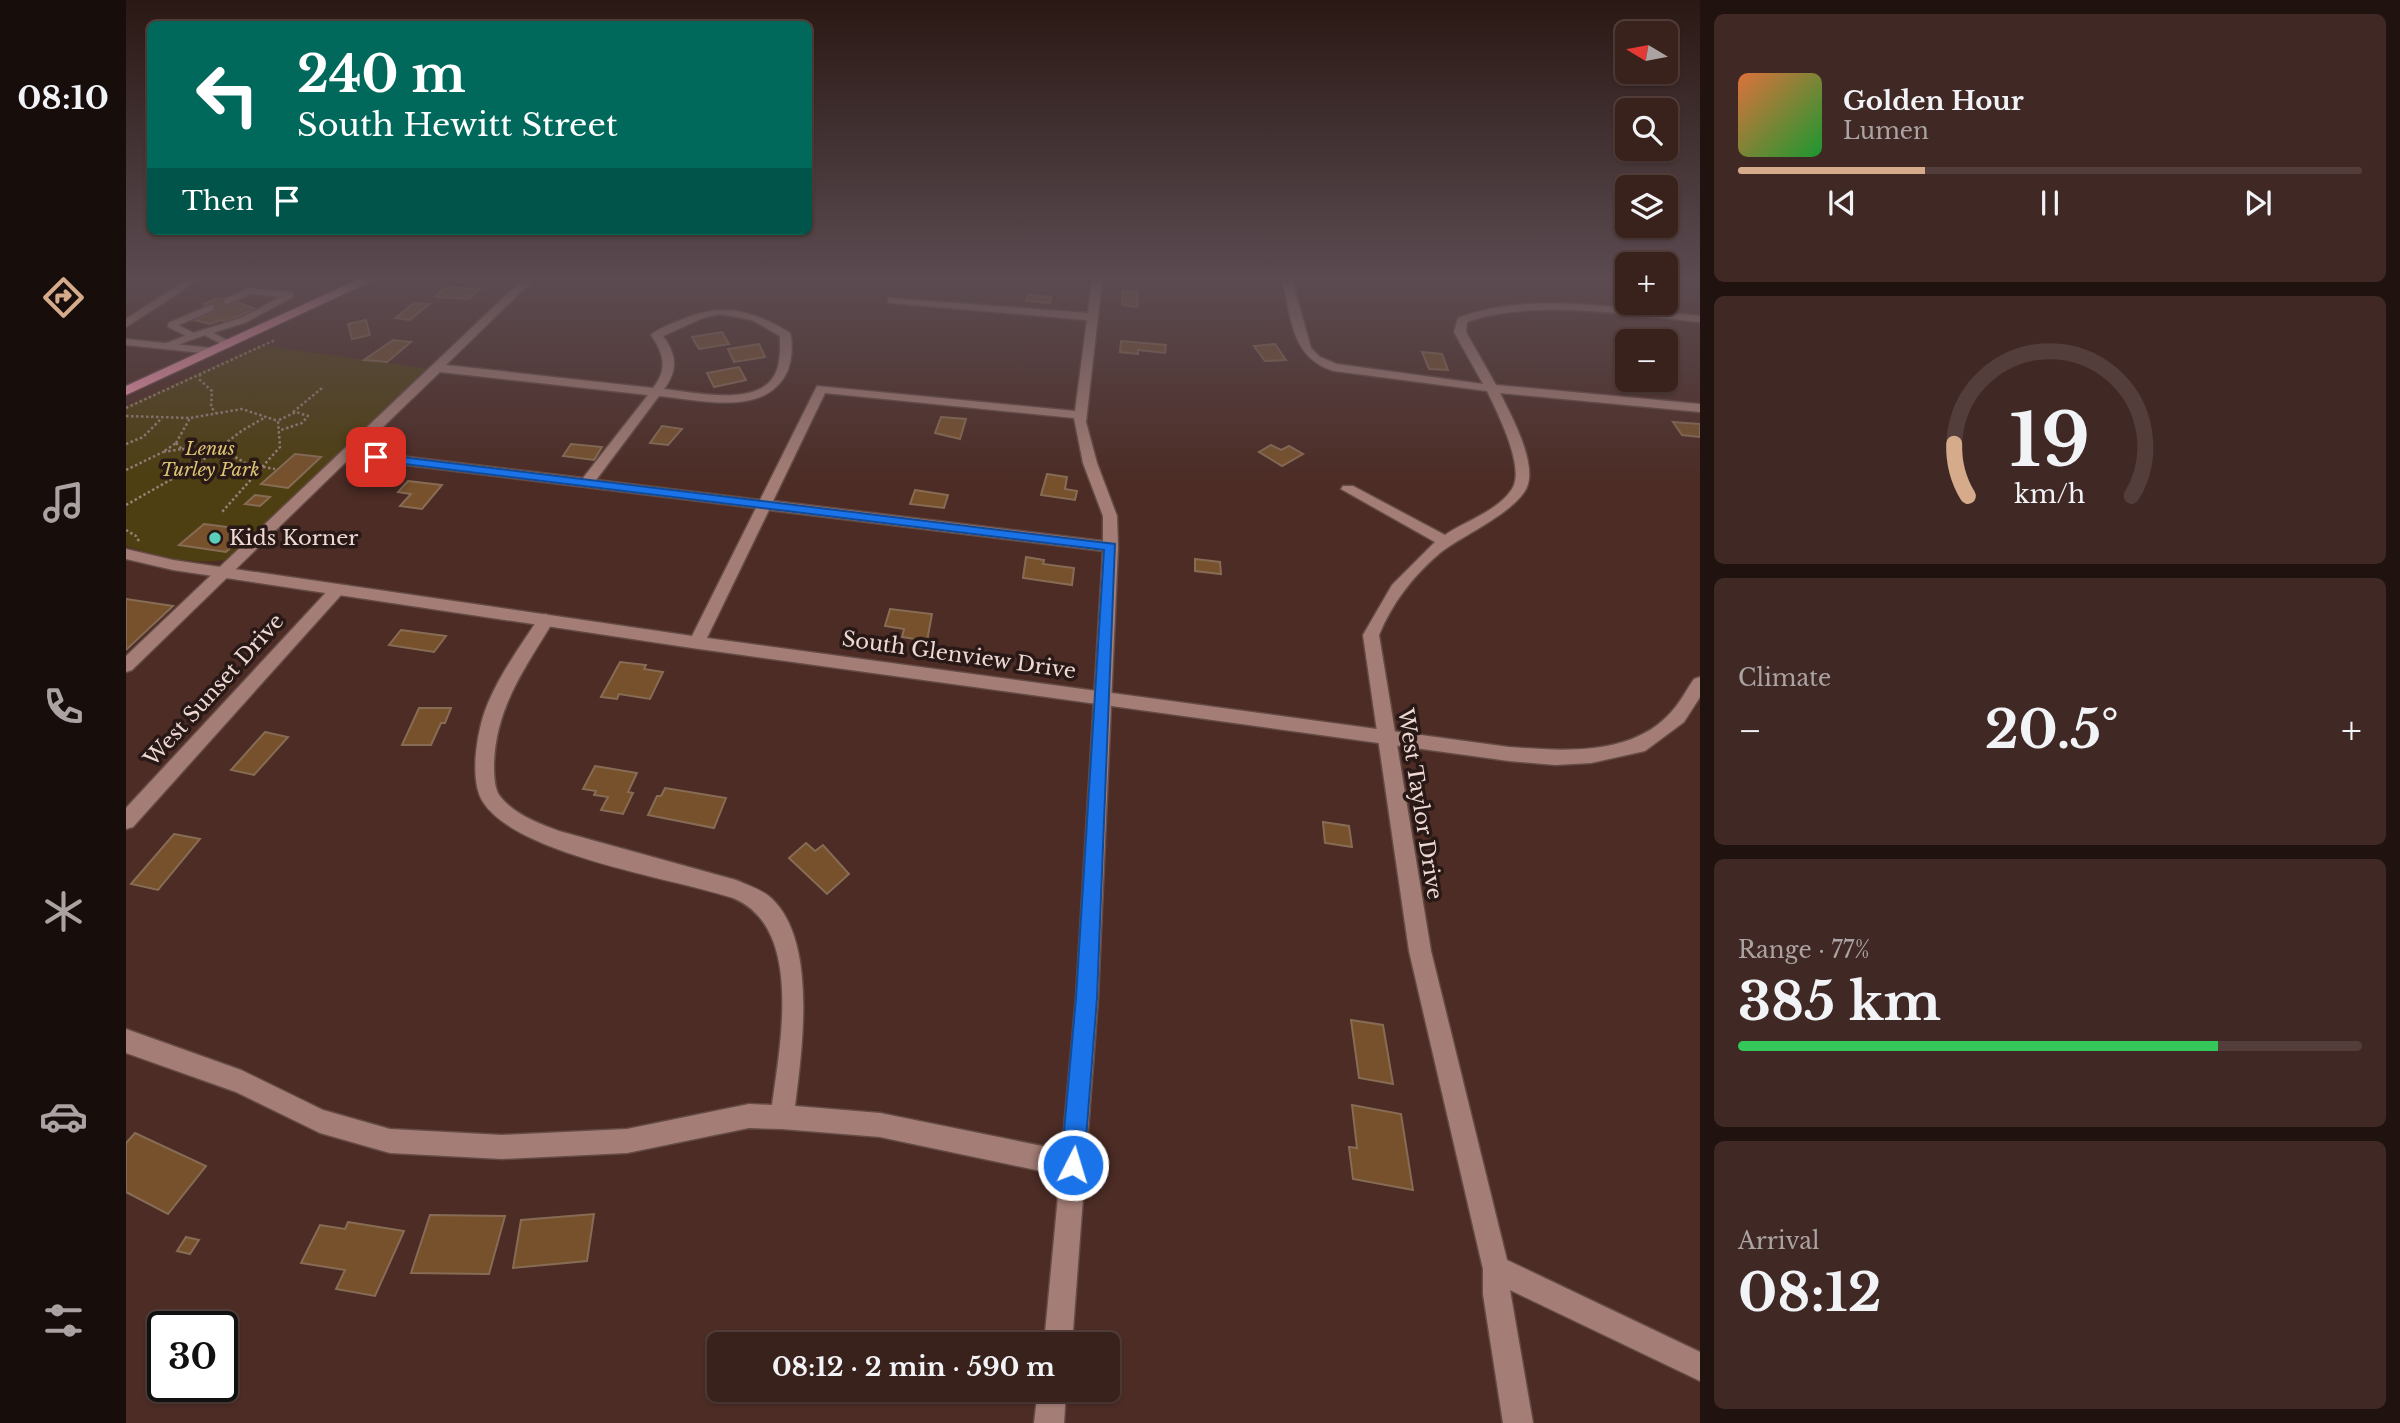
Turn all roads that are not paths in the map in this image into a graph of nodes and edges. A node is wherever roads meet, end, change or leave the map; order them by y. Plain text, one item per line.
1 (171, 346) edge
2 (223, 346) edge
3 (461, 346) edge
4 (663, 346) edge
5 (787, 346) edge
6 (1089, 346) edge
7 (1305, 346) edge
8 (1469, 346) edge
9 (212, 351) junction
10 (439, 368) junction
11 (1489, 388) junction
12 (126, 391) edge
13 (656, 392) junction
14 (1700, 408) edge
15 (1080, 415) junction
16 (348, 454) junction
17 (587, 482) junction
18 (1348, 489) dead end
19 (762, 506) junction
20 (1446, 542) junction
21 (1111, 547) junction
22 (126, 554) edge
23 (226, 572) junction
24 (337, 590) junction
25 (546, 620) junction
26 (697, 642) junction
27 (126, 667) edge
28 (1700, 682) edge
29 (1101, 697) junction
30 (1388, 737) junction
31 (126, 821) edge
32 (126, 1041) edge
33 (782, 1117) junction
34 (1073, 1165) junction
35 (1496, 1269) junction
36 (1059, 1332) edge
37 (1700, 1367) edge
38 (1051, 1402) edge
39 (1049, 1423) edge
40 (1518, 1423) edge

1 - 9 lane
2 - 9 highway
3 - 10 street
4 - 13 street
5 - 13 street
6 - 15 street
7 - 11 street
8 - 11 street, West Taylor Drive
9 - 12 highway
10 - 13 street
10 - 16 street
11 - 14 street
11 - 20 street, West Taylor Drive
13 - 17 street
15 - 19 street
15 - 21 street
16 - 17 street
16 - 23 street
17 - 19 street
18 - 20 street
19 - 21 street
19 - 26 street
20 - 30 street, West Taylor Drive
21 - 29 street
22 - 23 street, South Glenview Drive
23 - 24 street, South Glenview Drive
23 - 27 street
24 - 25 street, South Glenview Drive
24 - 31 street, West Sunset Drive
25 - 26 street, South Glenview Drive
25 - 33 street
26 - 29 street, South Glenview Drive
28 - 30 street, South Glenview Drive
29 - 30 street, South Glenview Drive
29 - 34 street
30 - 35 street, West Taylor Drive
32 - 33 street
33 - 34 street
34 - 36 street
35 - 37 street
35 - 40 street, West Taylor Drive
38 - 39 street

